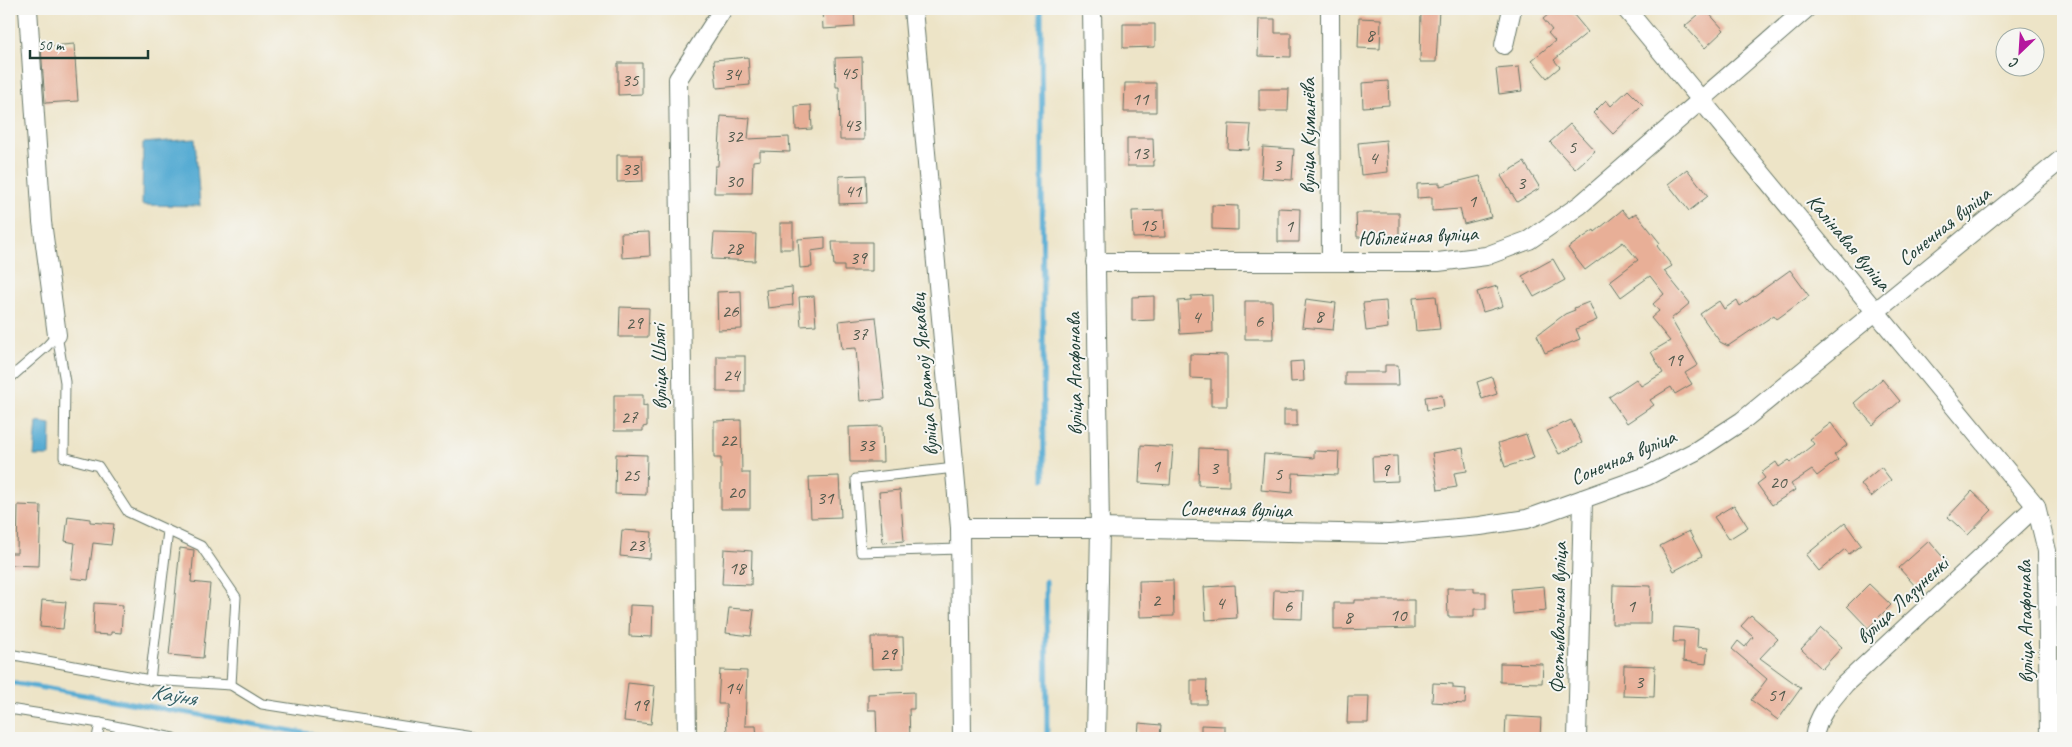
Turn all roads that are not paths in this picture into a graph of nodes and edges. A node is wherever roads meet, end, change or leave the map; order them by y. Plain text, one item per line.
1 (28, 9) edge
2 (723, 9) edge
3 (913, 9) edge
4 (1092, 9) edge
5 (1330, 9) edge
6 (1512, 9) edge
7 (1626, 9) edge
8 (1806, 9) edge
9 (1504, 45) dead end
10 (1701, 100) junction
11 (2063, 158) edge
12 (1095, 262) junction
13 (1331, 262) junction
14 (1877, 311) junction
15 (57, 335) junction
16 (9, 379) edge
17 (954, 468) junction
18 (1583, 499) junction
19 (2036, 506) junction
20 (960, 528) junction
21 (1100, 528) junction
22 (168, 531) junction
23 (960, 549) junction
24 (9, 654) edge
25 (150, 680) junction
26 (230, 685) junction
27 (9, 709) edge
28 (100, 723) junction
29 (97, 738) edge
30 (173, 738) edge
31 (480, 738) edge
32 (687, 738) edge
33 (962, 738) edge
34 (1096, 738) edge
35 (1577, 738) edge
36 (1814, 738) edge
37 (2049, 738) edge

1 - 15 street
2 - 32 street, вуліца Шлягі
3 - 17 street, вуліца Братоў Яскавец
4 - 12 street, вуліца Агафонава
5 - 13 street, вуліца Куманёва
6 - 9 street
7 - 10 street, Калінавая вуліца
8 - 10 street, Юбілейная вуліца
10 - 13 street, Юбілейная вуліца
10 - 14 street, Калінавая вуліца
11 - 14 street, Сонечная вуліца
12 - 13 street, Юбілейная вуліца
12 - 21 street, вуліца Агафонава
14 - 18 street, Сонечная вуліца
14 - 19 street, Калінавая вуліца
15 - 16 lane
15 - 22 lane
17 - 20 street, вуліца Братоў Яскавец
17 - 23 lane
18 - 21 street, Сонечная вуліца
18 - 35 street, Фестывальная вуліца
19 - 36 street, вуліца Лазуненкі
19 - 37 street, вуліца Агафонава
20 - 21 street, Сонечная вуліца
20 - 23 street, вуліца Братоў Яскавец
21 - 34 street, вуліца Агафонава
22 - 25 lane
22 - 26 lane
23 - 33 street, вуліца Братоў Яскавец
24 - 25 lane
25 - 26 lane
26 - 31 lane
27 - 28 lane
28 - 29 lane
28 - 30 lane

